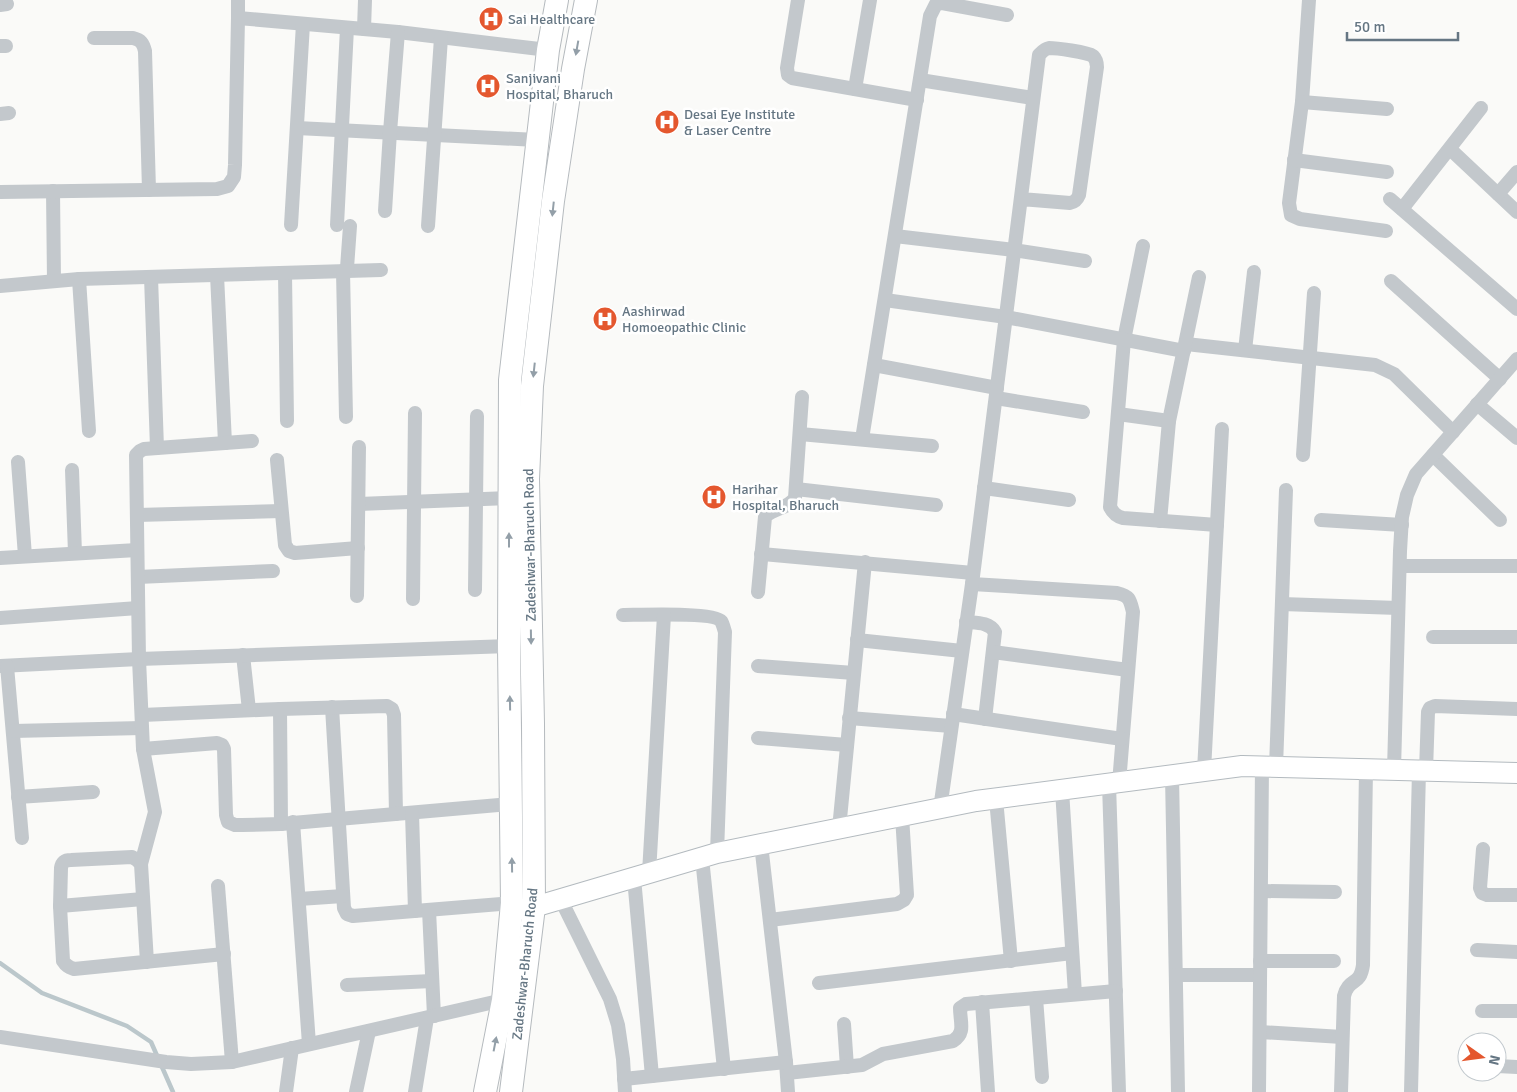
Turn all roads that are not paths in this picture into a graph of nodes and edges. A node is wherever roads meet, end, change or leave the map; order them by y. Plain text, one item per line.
1 (238, 0) edge
2 (365, 0) edge
3 (550, 0) edge
4 (557, 0) edge
5 (586, 0) edge
6 (798, 0) edge
7 (870, 0) edge
8 (1309, 0) edge
9 (1008, 15) dead end
10 (238, 18) junction
11 (303, 24) junction
12 (348, 28) junction
13 (364, 29) junction
14 (398, 32) junction
15 (94, 38) dead end
16 (441, 38) junction
17 (548, 50) junction
18 (920, 80) junction
19 (855, 89) junction
20 (1033, 98) junction
21 (917, 100) junction
22 (1302, 102) junction
23 (1481, 108) dead end
24 (1387, 109) dead end
25 (297, 128) junction
26 (342, 130) junction
27 (390, 132) junction
28 (434, 134) junction
29 (537, 140) junction
30 (1450, 148) junction
31 (1294, 160) junction
32 (1387, 172) dead end
33 (1517, 172) edge
34 (53, 190) junction
35 (149, 190) junction
36 (0, 192) edge
37 (1498, 194) junction
38 (1021, 199) junction
39 (1390, 199) dead end
40 (1402, 210) junction
41 (385, 211) dead end
42 (1517, 212) edge
43 (291, 224) dead end
44 (428, 226) dead end
45 (1386, 231) dead end
46 (895, 236) junction
47 (1143, 246) dead end
48 (1014, 250) junction
49 (1085, 261) dead end
50 (381, 270) dead end
51 (343, 271) junction
52 (1254, 272) dead end
53 (285, 273) junction
54 (217, 275) junction
55 (151, 277) junction
56 (1199, 277) dead end
57 (80, 279) junction
58 (54, 281) junction
59 (1391, 281) dead end
60 (0, 286) edge
61 (1314, 293) dead end
62 (884, 300) junction
63 (1517, 309) edge
64 (1006, 317) junction
65 (1124, 340) junction
66 (1185, 347) junction
67 (1245, 350) junction
68 (1310, 358) junction
69 (1517, 359) edge
70 (874, 365) junction
71 (1500, 379) junction
72 (996, 393) junction
73 (802, 397) dead end
74 (1478, 404) junction
75 (1083, 412) dead end
76 (414, 413) dead end
77 (1118, 414) junction
78 (477, 416) dead end
79 (346, 417) dead end
80 (287, 421) dead end
81 (1169, 421) junction
82 (1222, 429) dead end
83 (89, 431) dead end
84 (1453, 432) junction
85 (800, 434) junction
86 (1517, 438) edge
87 (862, 439) junction
88 (252, 441) dead end
89 (225, 443) junction
90 (932, 446) dead end
91 (359, 447) dead end
92 (157, 448) junction
93 (1303, 455) dead end
94 (1432, 456) junction
95 (277, 460) dead end
96 (18, 462) dead end
97 (72, 470) dead end
98 (984, 488) junction
99 (796, 489) junction
100 (1286, 490) dead end
101 (509, 498) junction
102 (476, 499) junction
103 (1069, 500) dead end
104 (414, 501) junction
105 (359, 504) junction
106 (936, 505) dead end
107 (281, 511) junction
108 (137, 515) junction
109 (1321, 520) dead end
110 (1500, 520) dead end
111 (1160, 521) junction
112 (1402, 524) junction
113 (1217, 525) junction
114 (358, 548) junction
115 (137, 550) junction
116 (75, 553) junction
117 (761, 554) junction
118 (25, 556) junction
119 (0, 558) edge
120 (865, 562) junction
121 (1400, 566) junction
122 (1517, 566) edge
123 (273, 571) dead end
124 (138, 577) junction
125 (972, 579) junction
126 (475, 590) dead end
127 (758, 592) dead end
128 (358, 596) dead end
129 (413, 599) dead end
130 (1282, 604) junction
131 (138, 608) junction
132 (1398, 608) junction
133 (622, 615) dead end
134 (664, 615) junction
135 (0, 618) edge
136 (966, 622) junction
137 (1517, 636) edge
138 (1433, 637) dead end
139 (857, 640) junction
140 (509, 646) junction
141 (962, 652) junction
142 (993, 652) junction
143 (243, 655) junction
144 (139, 659) junction
145 (4, 666) edge
146 (758, 666) dead end
147 (1128, 670) junction
148 (854, 673) junction
149 (332, 707) junction
150 (280, 709) junction
151 (1517, 709) edge
152 (249, 710) junction
153 (849, 718) junction
154 (985, 719) junction
155 (952, 720) junction
156 (142, 721) junction
157 (13, 731) junction
158 (758, 738) dead end
159 (1122, 739) junction
160 (847, 745) junction
161 (143, 749) junction
162 (1269, 767) junction
163 (1366, 769) junction
164 (1394, 770) junction
165 (1204, 771) junction
166 (1422, 771) junction
167 (1517, 773) edge
168 (1172, 776) junction
169 (1114, 783) junction
170 (1062, 790) junction
171 (92, 792) dead end
172 (18, 797) junction
173 (996, 799) junction
174 (511, 804) junction
175 (940, 809) junction
176 (412, 813) junction
177 (396, 814) junction
178 (902, 816) junction
179 (340, 819) junction
180 (287, 823) junction
181 (839, 829) junction
182 (22, 838) dead end
183 (761, 844) junction
184 (1483, 849) dead end
185 (709, 855) junction
186 (141, 864) junction
187 (642, 876) junction
188 (218, 886) dead end
189 (1261, 891) junction
190 (1335, 892) dead end
191 (1517, 895) edge
192 (344, 896) junction
193 (143, 899) junction
194 (299, 899) junction
195 (561, 900) junction
196 (60, 906) junction
197 (512, 907) junction
198 (534, 908) junction
199 (422, 910) junction
200 (770, 920) junction
201 (1477, 950) dead end
202 (1517, 952) edge
203 (1072, 953) junction
204 (224, 954) junction
205 (1260, 960) junction
206 (1011, 961) junction
207 (1334, 961) dead end
208 (147, 962) junction
209 (1176, 975) junction
210 (1260, 975) junction
211 (432, 981) junction
212 (819, 983) dead end
213 (347, 985) dead end
214 (1116, 991) junction
215 (1075, 994) junction
216 (1036, 998) junction
217 (503, 1000) junction
218 (982, 1002) junction
219 (1482, 1011) dead end
220 (1517, 1011) edge
221 (431, 1017) junction
222 (844, 1024) dead end
223 (369, 1031) junction
224 (1260, 1032) junction
225 (0, 1037) edge
226 (1342, 1037) junction
227 (309, 1044) junction
228 (292, 1048) junction
229 (232, 1062) junction
230 (847, 1067) junction
231 (787, 1068) junction
232 (724, 1069) junction
233 (652, 1076) junction
234 (1042, 1077) dead end
235 (624, 1085) edge
236 (286, 1092) edge
237 (356, 1092) edge
238 (415, 1092) edge
239 (485, 1092) edge
240 (511, 1092) edge
241 (788, 1092) edge
242 (988, 1092) edge
243 (1119, 1092) edge
244 (1178, 1092) edge
245 (1259, 1092) edge
246 (1341, 1092) edge
247 (1411, 1092) edge

1 - 10 street
2 - 13 street
3 - 4 street
4 - 17 main road, Zadeshwar-Bharuch Road
5 -> 198 main road, Zadeshwar-Bharuch Road
6 - 19 street
7 - 19 street
8 - 22 street
9 - 18 street
10 - 11 street
10 - 35 street
11 - 12 street
11 - 25 street
12 - 13 street
12 - 26 street
13 - 14 street
14 - 16 street
14 - 27 street
15 - 35 street
16 - 17 street
16 - 28 street
17 - 29 main road, Zadeshwar-Bharuch Road
18 - 20 street
18 - 21 street
19 - 21 street
20 - 38 street
20 - 38 street
21 - 46 street
22 - 24 street
22 - 31 street
23 - 30 street
25 - 26 street
25 - 43 street
26 - 27 street
26 - 51 street
27 - 28 street
27 - 41 street
28 - 29 street
28 - 44 street
29 - 101 main road, Zadeshwar-Bharuch Road
30 - 37 street
30 - 40 street
31 - 32 street
31 - 45 street
33 - 37 street
34 - 35 street
34 - 36 street
34 - 58 street
37 - 42 street
38 - 48 street
39 - 40 street
40 - 63 street
46 - 48 street
46 - 62 street
47 - 65 street
48 - 49 street
48 - 64 street
50 - 51 street
51 - 53 street
51 - 79 street
52 - 67 street
53 - 54 street
53 - 80 street
54 - 55 street
54 - 89 street
55 - 57 street
55 - 92 street
56 - 66 street
57 - 58 street
57 - 83 street
58 - 60 street
59 - 71 street
61 - 68 street
62 - 64 street
62 - 70 street
64 - 65 street
64 - 72 street
65 - 66 street
65 - 77 street
66 - 67 street
66 - 81 street
67 - 68 street
68 - 84 street
68 - 93 street
69 - 71 street
70 - 72 street
70 - 87 street
71 - 74 street
72 - 75 street
72 - 98 street
73 - 85 street
74 - 84 street
74 - 86 street
76 - 104 street
77 - 81 street
77 - 111 street
78 - 102 street
81 - 111 street
82 - 113 street
84 - 94 street
85 - 87 street
85 - 99 street
87 - 90 street
88 - 89 street
89 - 92 street
91 - 105 street
92 - 108 street
94 - 110 street
94 - 112 street
95 - 107 street
96 - 118 street
97 - 116 street
98 - 103 street
98 - 125 street
99 - 106 street
99 - 117 street
100 - 130 street
101 - 102 street
140 -> 101 main road, Zadeshwar-Bharuch Road
102 - 104 street
102 - 126 street
104 - 105 street
104 - 129 street
105 - 114 street
107 - 108 street
107 - 114 street
108 - 115 street
109 - 112 street
111 - 113 street
112 - 121 street
113 - 165 street
114 - 128 street
115 - 116 street
115 - 124 street
116 - 118 street
117 - 120 street
117 - 127 street
118 - 119 street
120 - 125 street
120 - 139 street
121 - 122 street
121 - 132 street
123 - 124 street
124 - 131 street
125 - 136 street
125 - 147 street
130 - 132 street
130 - 162 street
131 - 135 street
131 - 144 street
132 - 164 street
133 - 134 street
134 - 185 street
134 - 187 street
136 - 141 street
136 - 142 street
137 - 138 street
139 - 141 street
139 - 148 street
140 - 143 street
174 -> 140 main road, Zadeshwar-Bharuch Road
141 - 155 street
142 - 147 street
142 - 154 street
143 - 144 street
143 - 152 street
144 - 145 street
144 - 156 street
145 - 157 street
146 - 148 street
147 - 159 street
148 - 153 street
149 - 150 street
149 - 177 street
149 - 179 street
150 - 152 street
150 - 180 street
151 - 166 street
152 - 156 street
153 - 155 street
153 - 160 street
154 - 155 street
154 - 159 street
155 - 175 street
156 - 157 street
156 - 161 street
157 - 172 street
158 - 160 street
159 - 169 street
160 - 181 street
161 - 180 street
161 - 186 street
162 - 163 main road
162 - 165 main road
162 - 189 street
163 - 164 main road
163 - 226 street
164 - 166 main road
165 - 168 main road
166 - 167 main road
166 - 247 street
168 - 169 main road
168 - 209 street
169 - 170 main road
169 - 214 street
170 - 173 main road
170 - 203 street
171 - 172 street
172 - 182 street
173 - 175 main road
173 - 206 street
174 - 176 street
197 -> 174 main road, Zadeshwar-Bharuch Road
175 - 178 main road
176 - 177 street
176 - 199 street
177 - 179 street
178 - 181 main road
178 - 200 street
179 - 180 street
179 - 192 street
180 - 194 street
181 - 183 main road
183 - 185 main road
183 - 200 street
184 - 191 street
185 - 187 main road
185 - 232 street
186 - 193 street
186 - 196 street
187 - 195 main road
187 - 233 street
188 - 204 street
189 - 190 street
189 - 205 street
192 - 194 street
192 - 199 street
193 - 196 street
193 - 208 street
194 - 227 street
195 - 198 main road
195 - 235 street
196 - 208 street
197 - 198 main road
197 - 199 street
197 - 217 main road, Zadeshwar-Bharuch Road
198 - 240 main road, Zadeshwar-Bharuch Road
199 - 211 street
200 - 231 street
201 - 202 street
203 - 206 street
203 - 215 street
204 - 208 street
204 - 229 street
205 - 207 street
205 - 210 street
206 - 212 street
209 - 210 street
209 - 244 street
210 - 224 street
211 - 213 street
211 - 221 street
214 - 215 street
214 - 243 street
215 - 216 street
216 - 218 street
216 - 234 street
217 - 221 street
239 -> 217 main road, Zadeshwar-Bharuch Road
218 - 230 street
218 - 242 street
219 - 220 street
221 - 223 street
221 - 238 street
222 - 230 street
223 - 227 street
223 - 237 street
224 - 226 street
224 - 245 street
225 - 229 street
226 - 246 street
227 - 228 street
228 - 229 street
228 - 236 street
230 - 231 street
231 - 232 street
231 - 241 street
232 - 233 street
233 - 235 street

